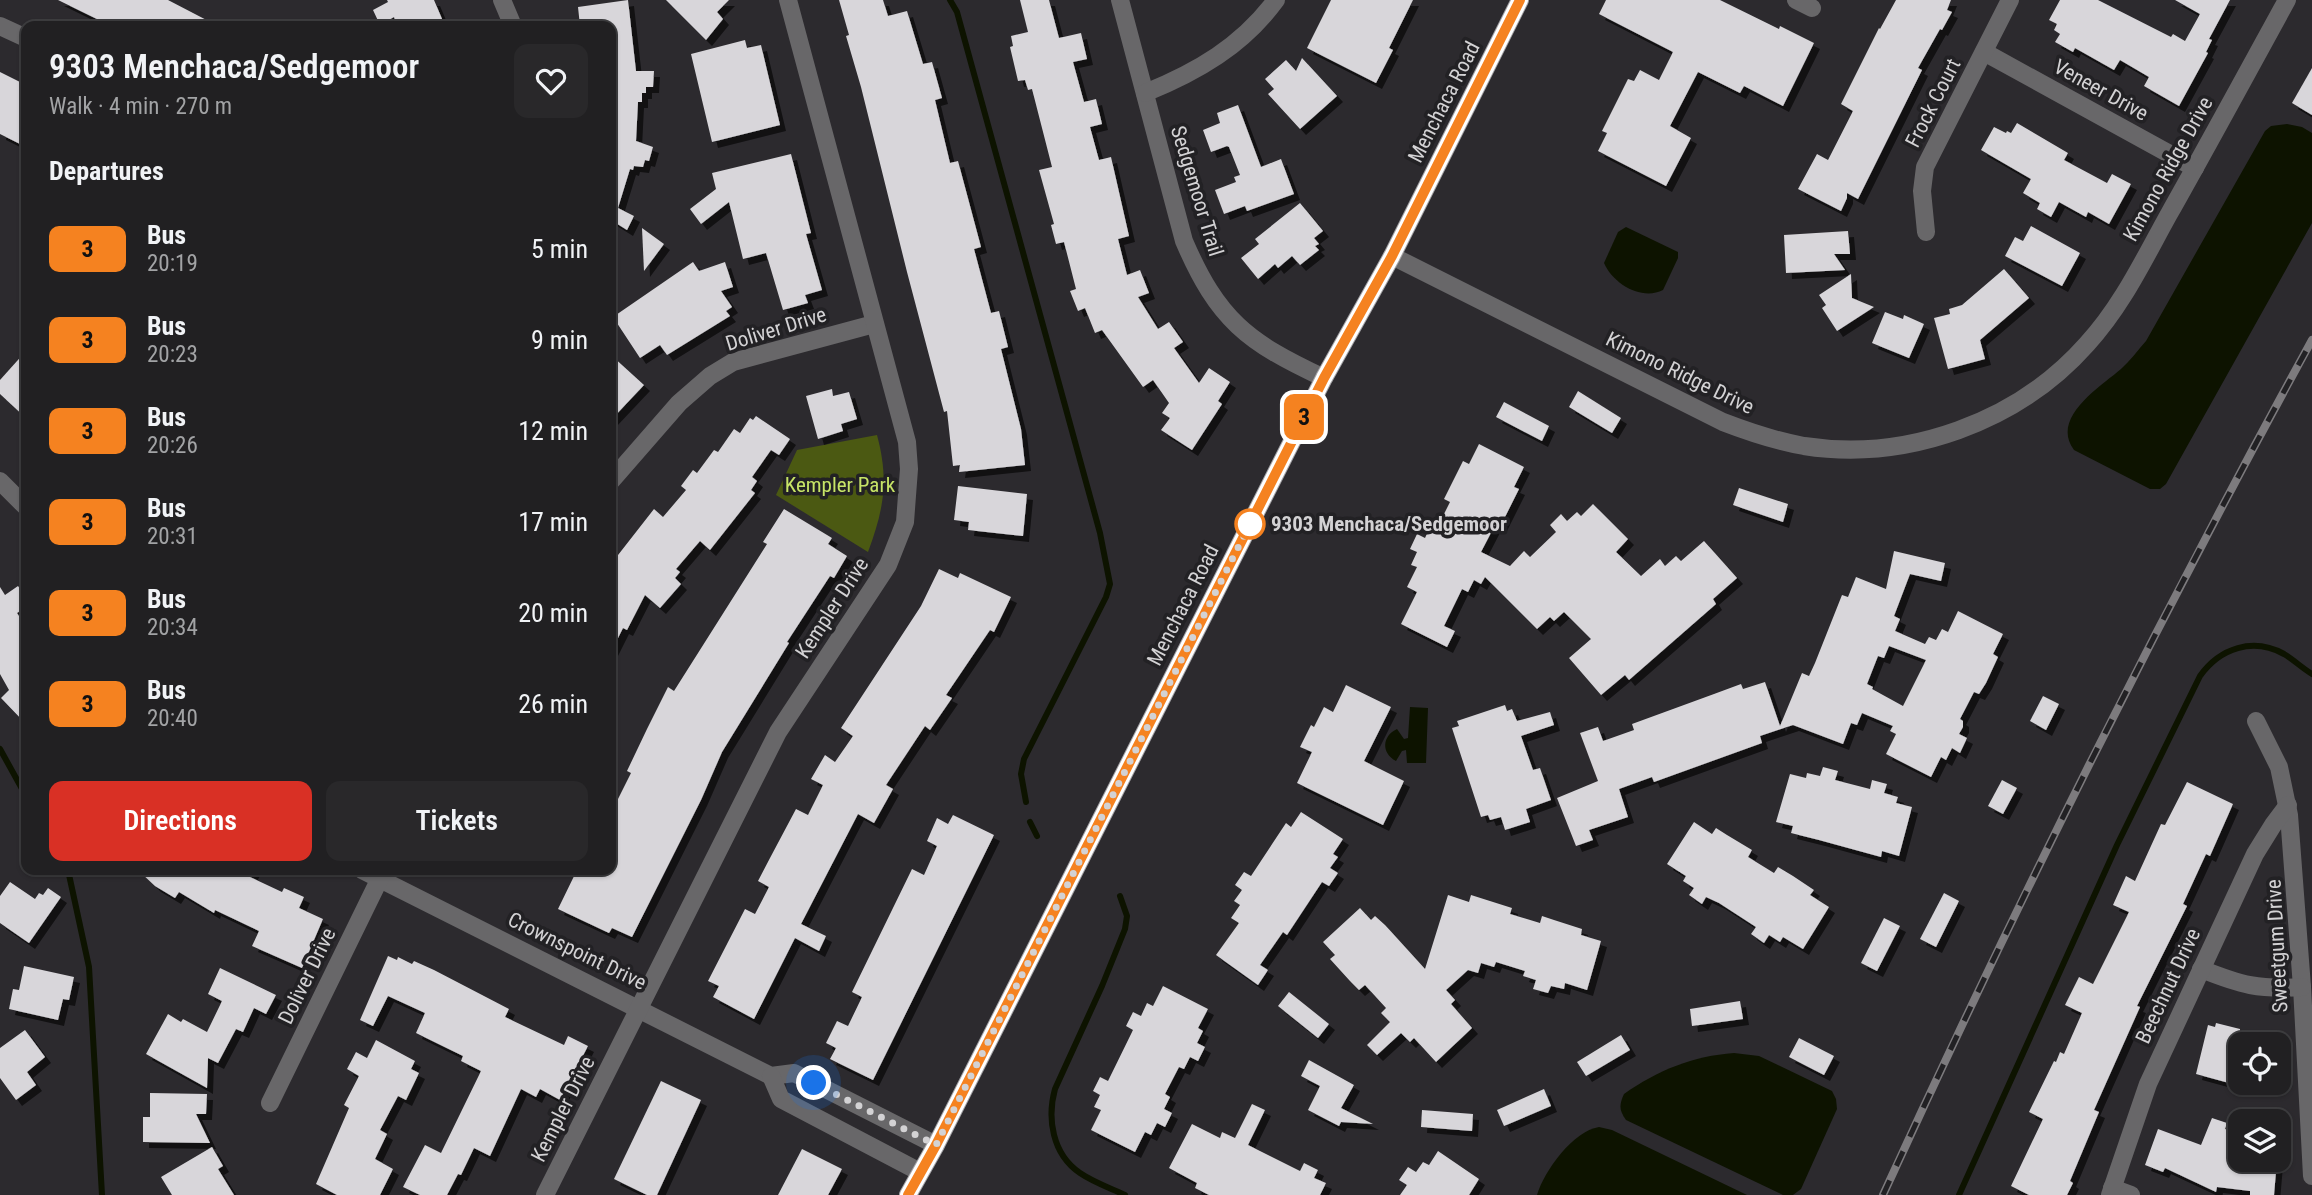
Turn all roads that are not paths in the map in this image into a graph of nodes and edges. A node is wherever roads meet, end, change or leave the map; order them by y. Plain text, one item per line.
1 (502, 0) edge
2 (788, 0) edge
3 (1120, 0) edge
4 (1276, 0) edge
5 (1520, 0) edge
6 (2010, 0) edge
7 (2287, 0) edge
8 (511, 21) edge
9 (0, 26) edge
10 (21, 36) edge
11 (1984, 52) junction
12 (1145, 93) junction
13 (2195, 168) junction
14 (1926, 232) dead end
15 (1392, 256) junction
16 (874, 324) junction
17 (1324, 378) junction
18 (616, 475) edge
19 (0, 481) edge
20 (21, 503) edge
21 (2256, 721) dead end
22 (2288, 805) junction
23 (382, 875) edge
24 (384, 875) edge
25 (2201, 969) junction
26 (2302, 987) junction
27 (640, 1008) junction
28 (771, 1076) junction
29 (270, 1103) dead end
30 (936, 1145) junction
31 (920, 1172) junction
32 (2312, 1176) edge
33 (2111, 1191) edge
34 (545, 1195) edge
35 (908, 1195) edge
36 (2131, 1195) edge

1 - 8 street
2 - 16 street, Kempler Drive
3 - 12 street, Sedgemoor Trail
4 - 12 street
5 - 15 main road, Menchaca Road
6 - 11 street, Frock Court
7 - 13 street, Kimono Ridge Drive
9 - 10 street
11 - 13 street, Veneer Drive
11 - 14 street, Frock Court
12 - 17 street, Sedgemoor Trail
13 - 15 street, Kimono Ridge Drive
15 - 17 main road, Menchaca Road
16 - 18 street, Doliver Drive
16 - 27 street, Kempler Drive
17 - 30 main road, Menchaca Road
19 - 20 street
21 - 22 street, Sweetgum Drive
22 - 25 street, Beechnut Drive
22 - 26 street, Sweetgum Drive
23 - 29 street, Doliver Drive
24 - 27 street, Crownspoint Drive
25 - 26 street
25 - 33 street, Beechnut Drive
26 - 32 street, Sweetgum Drive
27 - 28 street, Crownspoint Drive
27 - 34 street, Kempler Drive
28 - 30 street, Crownspoint Drive
28 - 31 street, Crownspoint Drive
30 - 31 main road, Menchaca Road
31 - 35 main road, Menchaca Road
33 - 36 street

